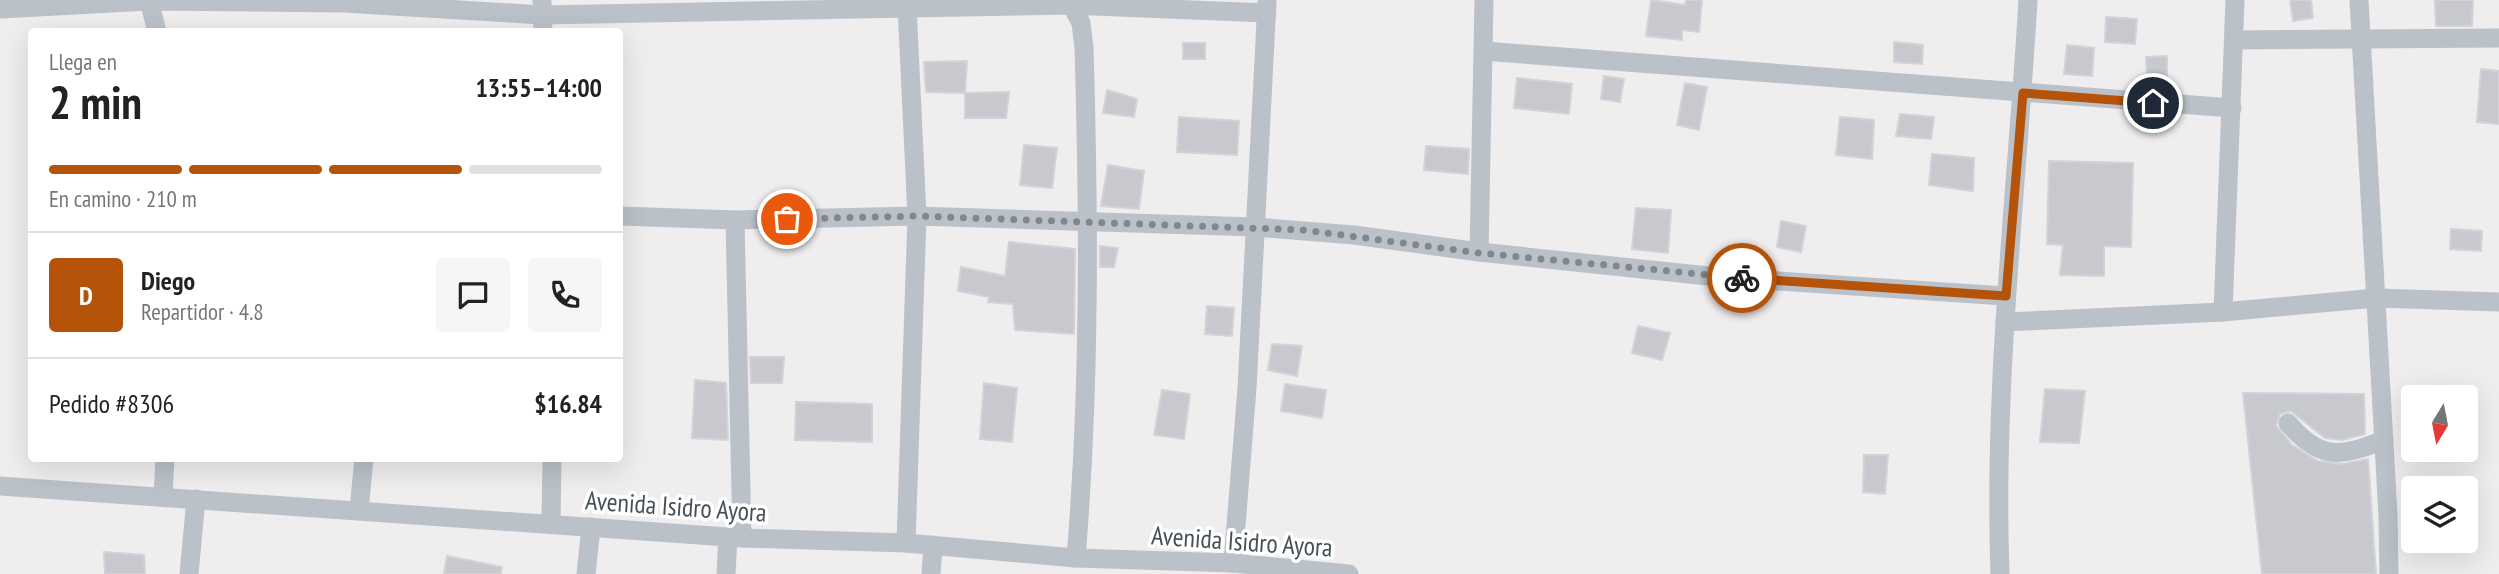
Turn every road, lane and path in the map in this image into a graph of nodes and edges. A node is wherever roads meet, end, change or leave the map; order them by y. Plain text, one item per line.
1 (149, 0) edge
2 (1484, 0) edge
3 (2028, 0) edge
4 (2235, 0) edge
5 (2359, 0) edge
6 (1069, 3) edge
7 (906, 6) junction
8 (1267, 6) edge
9 (0, 9) edge
10 (543, 15) edge
11 (156, 28) edge
12 (2499, 38) edge
13 (2234, 40) junction
14 (2360, 41) junction
15 (1483, 51) junction
16 (2023, 93) junction
17 (2232, 108) junction
18 (623, 216) edge
19 (917, 216) junction
20 (735, 220) junction
21 (1089, 223) junction
22 (1255, 227) junction
23 (1479, 253) junction
24 (2006, 296) junction
25 (2376, 298) junction
26 (2499, 302) edge
27 (2223, 312) junction
28 (2005, 322) junction
29 (2288, 423) dead end
30 (2384, 440) junction
31 (164, 462) edge
32 (364, 462) edge
33 (552, 462) edge
34 (0, 486) edge
35 (163, 497) junction
36 (196, 499) junction
37 (359, 510) junction
38 (551, 524) junction
39 (592, 527) junction
40 (735, 537) junction
41 (906, 543) junction
42 (933, 545) junction
43 (1076, 558) junction
44 (1233, 563) junction
45 (189, 574) edge
46 (586, 574) edge
47 (726, 574) edge
48 (931, 574) edge
49 (1335, 574) edge
50 (1349, 574) edge
51 (2000, 574) edge
52 (2389, 574) edge

1 - 9 street
1 - 10 street
1 - 11 street
2 - 15 street
3 - 16 street
4 - 13 street
5 - 14 street
6 - 7 street
6 - 8 street
6 - 21 street
7 - 10 street
7 - 19 street
8 - 22 street
12 - 14 street
13 - 14 street
13 - 17 street
14 - 25 street
15 - 16 street
15 - 23 street
16 - 17 street
16 - 24 street
17 - 27 street
18 - 20 street
19 - 20 street
19 - 21 street
19 - 41 street
20 - 40 street
21 - 22 street
21 - 43 street
22 - 23 street
22 - 44 street
23 - 24 street
24 - 28 street
25 - 26 street
25 - 27 street
25 - 30 street
27 - 28 street
28 - 51 street
29 - 30 street
30 - 52 street
31 - 35 street
32 - 37 street
33 - 38 street
34 - 35 street, Avenida Isidro Ayora
35 - 36 street, Avenida Isidro Ayora
36 - 37 street, Avenida Isidro Ayora
36 - 45 street
37 - 38 street, Avenida Isidro Ayora
38 - 39 street, Avenida Isidro Ayora
39 - 40 street, Avenida Isidro Ayora
39 - 46 street
40 - 41 street, Avenida Isidro Ayora
40 - 47 street
41 - 42 street, Avenida Isidro Ayora
42 - 43 street, Avenida Isidro Ayora
42 - 48 street
43 - 44 street, Avenida Isidro Ayora
44 - 49 street, Avenida Isidro Ayora
49 - 50 street, Avenida Isidro Ayora

